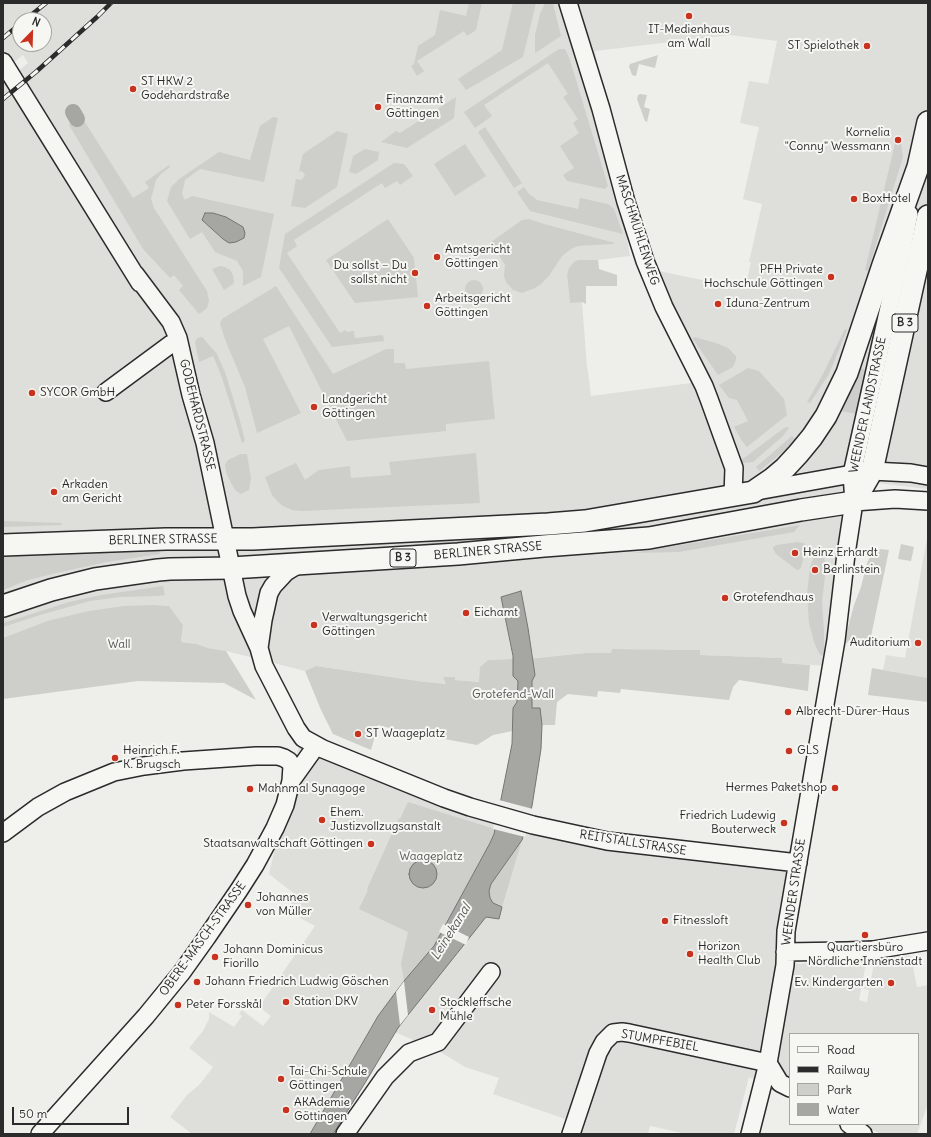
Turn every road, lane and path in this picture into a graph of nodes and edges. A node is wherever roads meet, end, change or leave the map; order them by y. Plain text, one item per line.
1 (568, 3) edge
2 (3, 62) edge
3 (928, 122) edge
4 (918, 167) junction
5 (928, 216) edge
6 (135, 274) junction
7 (171, 344) junction
8 (847, 373) joint
9 (106, 392) dead end
10 (872, 471) junction
11 (852, 474) junction
12 (928, 476) edge
13 (743, 494) junction
14 (928, 501) edge
15 (854, 502) junction
16 (221, 540) junction
17 (3, 545) edge
18 (301, 563) junction
19 (226, 568) junction
20 (3, 606) edge
21 (259, 648) junction
22 (264, 666) junction
23 (830, 672) joint
24 (310, 742) junction
25 (290, 781) junction
26 (3, 832) edge
27 (798, 864) junction
28 (928, 941) edge
29 (785, 952) junction
30 (491, 972) dead end
31 (768, 1063) junction
32 (789, 1088) edge
33 (850, 1125) edge
34 (40, 1134) edge
35 (345, 1134) edge
36 (571, 1134) edge
37 (750, 1134) edge
38 (863, 1134) edge

1 - 13 street, MASCHMÜHLENWEG
2 - 6 street, GODEHARDSTRASSE
3 - 4 main road, WEENDER LANDSTRASSE / B 3
4 - 8 main road, WEENDER LANDSTRASSE / B 3
4 - 11 street, WEENDER LANDSTRASSE
5 - 10 main road, WEENDER LANDSTRASSE / B 3
6 - 7 street, GODEHARDSTRASSE
6 - 16 street, GODEHARDSTRASSE
7 - 9 street
7 - 16 street, GODEHARDSTRASSE
8 - 13 main road, BERLINER STRASSE / B 3
10 - 11 street, BERLINER STRASSE
10 - 12 street, BERLINER STRASSE
10 - 15 main road, WEENDER LANDSTRASSE / B 3
11 - 13 street, BERLINER STRASSE
11 - 15 street, WEENDER LANDSTRASSE
13 - 16 main road, BERLINER STRASSE / B 3
14 - 15 street
15 - 18 main road, BERLINER STRASSE / B 3
15 - 23 street, WEENDER LANDSTRASSE
16 - 17 main road, BERLINER STRASSE / B 3
16 - 19 street, GODEHARDSTRASSE
18 - 19 main road, BERLINER STRASSE / B 3
18 - 21 street
19 - 20 main road, BERLINER STRASSE / B 3
19 - 21 street
19 - 22 street
21 - 22 street
22 - 24 street
23 - 27 street, WEENDER STRASSE
24 - 25 street, OBERE-MASCH-STRASSE
24 - 27 street, REITSTALLSTRASSE
25 - 26 street, OBERE-MASCH-STRASSE
25 - 34 street, OBERE-MASCH-STRASSE
27 - 29 street, WEENDER STRASSE
28 - 29 street
29 - 31 street, WEENDER STRASSE
30 - 35 street
31 - 32 street
31 - 36 street, STUMPFEBIEL
31 - 37 street, WEENDER STRASSE
33 - 38 street

